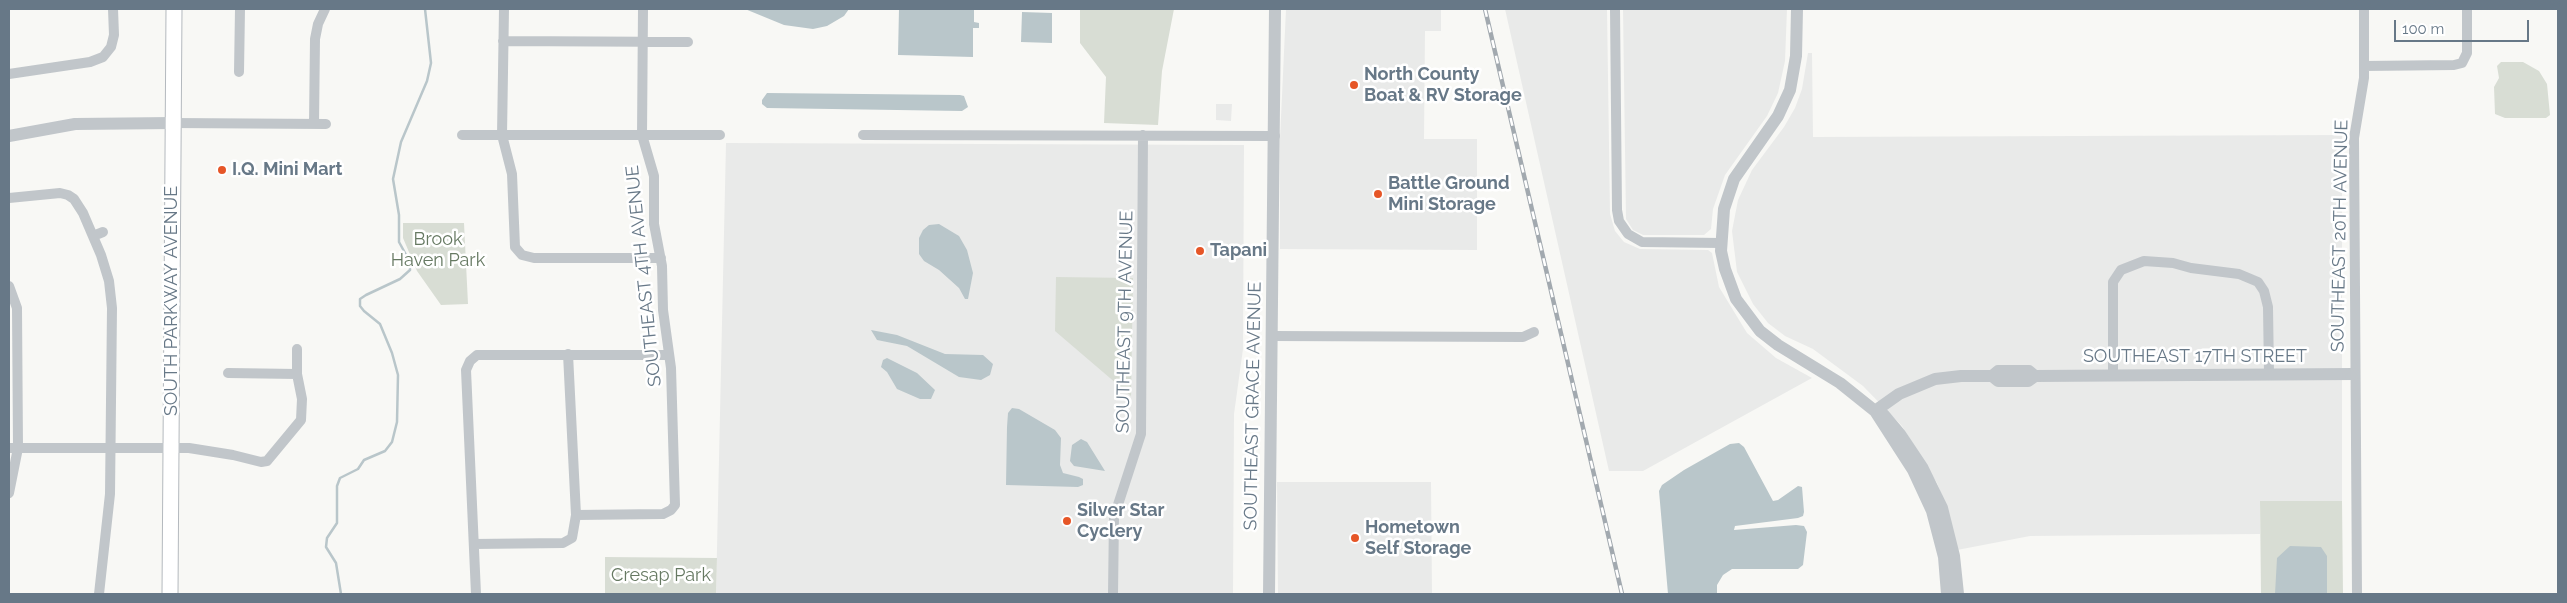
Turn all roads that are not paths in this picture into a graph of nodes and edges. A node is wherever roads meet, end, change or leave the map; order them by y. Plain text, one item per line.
1 (113, 9) edge
2 (174, 9) edge
3 (240, 9) edge
4 (325, 9) edge
5 (504, 9) edge
6 (643, 9) edge
7 (1275, 9) edge
8 (1615, 9) edge
9 (1797, 9) edge
10 (2364, 9) edge
11 (2467, 9) edge
12 (503, 41) junction
13 (642, 42) junction
14 (688, 42) dead end
15 (2364, 66) junction
16 (239, 72) dead end
17 (9, 74) edge
18 (173, 123) junction
19 (314, 124) junction
20 (326, 124) dead end
21 (642, 134) junction
22 (462, 135) dead end
23 (502, 135) junction
24 (720, 135) dead end
25 (863, 135) dead end
26 (1143, 135) junction
27 (9, 136) edge
28 (1274, 136) junction
29 (9, 198) edge
30 (104, 232) dead end
31 (93, 236) junction
32 (1721, 243) junction
33 (661, 258) junction
34 (10, 292) edge
35 (1534, 332) dead end
36 (1272, 336) junction
37 (298, 349) dead end
38 (568, 354) junction
39 (669, 354) junction
40 (228, 373) dead end
41 (297, 374) junction
42 (2269, 374) junction
43 (2354, 374) junction
44 (2113, 376) junction
45 (1875, 412) junction
46 (112, 447) junction
47 (13, 448) edge
48 (172, 448) junction
49 (9, 493) edge
50 (576, 515) junction
51 (474, 544) junction
52 (98, 594) edge
53 (170, 594) edge
54 (476, 594) edge
55 (1113, 594) edge
56 (1269, 594) edge
57 (1947, 594) edge
58 (1958, 594) edge
59 (2357, 594) edge

1 - 17 street
2 - 18 main road, SOUTH PARKWAY AVENUE
3 - 16 street
4 - 19 street
5 - 12 street
6 - 13 street, SOUTHEAST 4TH AVENUE
7 - 28 street, SOUTHEAST GRACE AVENUE
8 - 32 street
9 - 32 street
10 - 15 street, SOUTHEAST 20TH AVENUE
11 - 15 street
12 - 13 street
12 - 23 street
13 - 14 street
13 - 21 street, SOUTHEAST 4TH AVENUE
15 - 43 street, SOUTHEAST 20TH AVENUE
18 - 19 street
18 - 27 street
18 - 48 main road, SOUTH PARKWAY AVENUE
19 - 20 street
21 - 23 street
21 - 24 street
21 - 33 street, SOUTHEAST 4TH AVENUE
22 - 23 street
23 - 33 street
25 - 26 street
26 - 28 street
26 - 55 street, SOUTHEAST 9TH AVENUE
28 - 36 street, SOUTHEAST GRACE AVENUE
29 - 31 street
30 - 31 street
31 - 46 street
32 - 45 street
33 - 39 street, SOUTHEAST 4TH AVENUE
34 - 47 street
35 - 36 street
36 - 56 street, SOUTHEAST GRACE AVENUE
37 - 41 street
38 - 39 street
38 - 50 street
38 - 51 street
39 - 50 street, SOUTHEAST 4TH AVENUE
40 - 41 street
41 - 48 street
42 - 43 street, SOUTHEAST 17TH STREET
42 - 44 street, SOUTHEAST 17TH STREET
42 - 44 street
43 - 59 street, SOUTHEAST 20TH AVENUE
44 - 45 street, SOUTHEAST 17TH STREET
45 - 57 street
45 - 58 street
46 - 47 street
46 - 48 street
46 - 52 street
47 - 49 street
48 - 53 main road, SOUTH PARKWAY AVENUE
50 - 51 street
51 - 54 street

